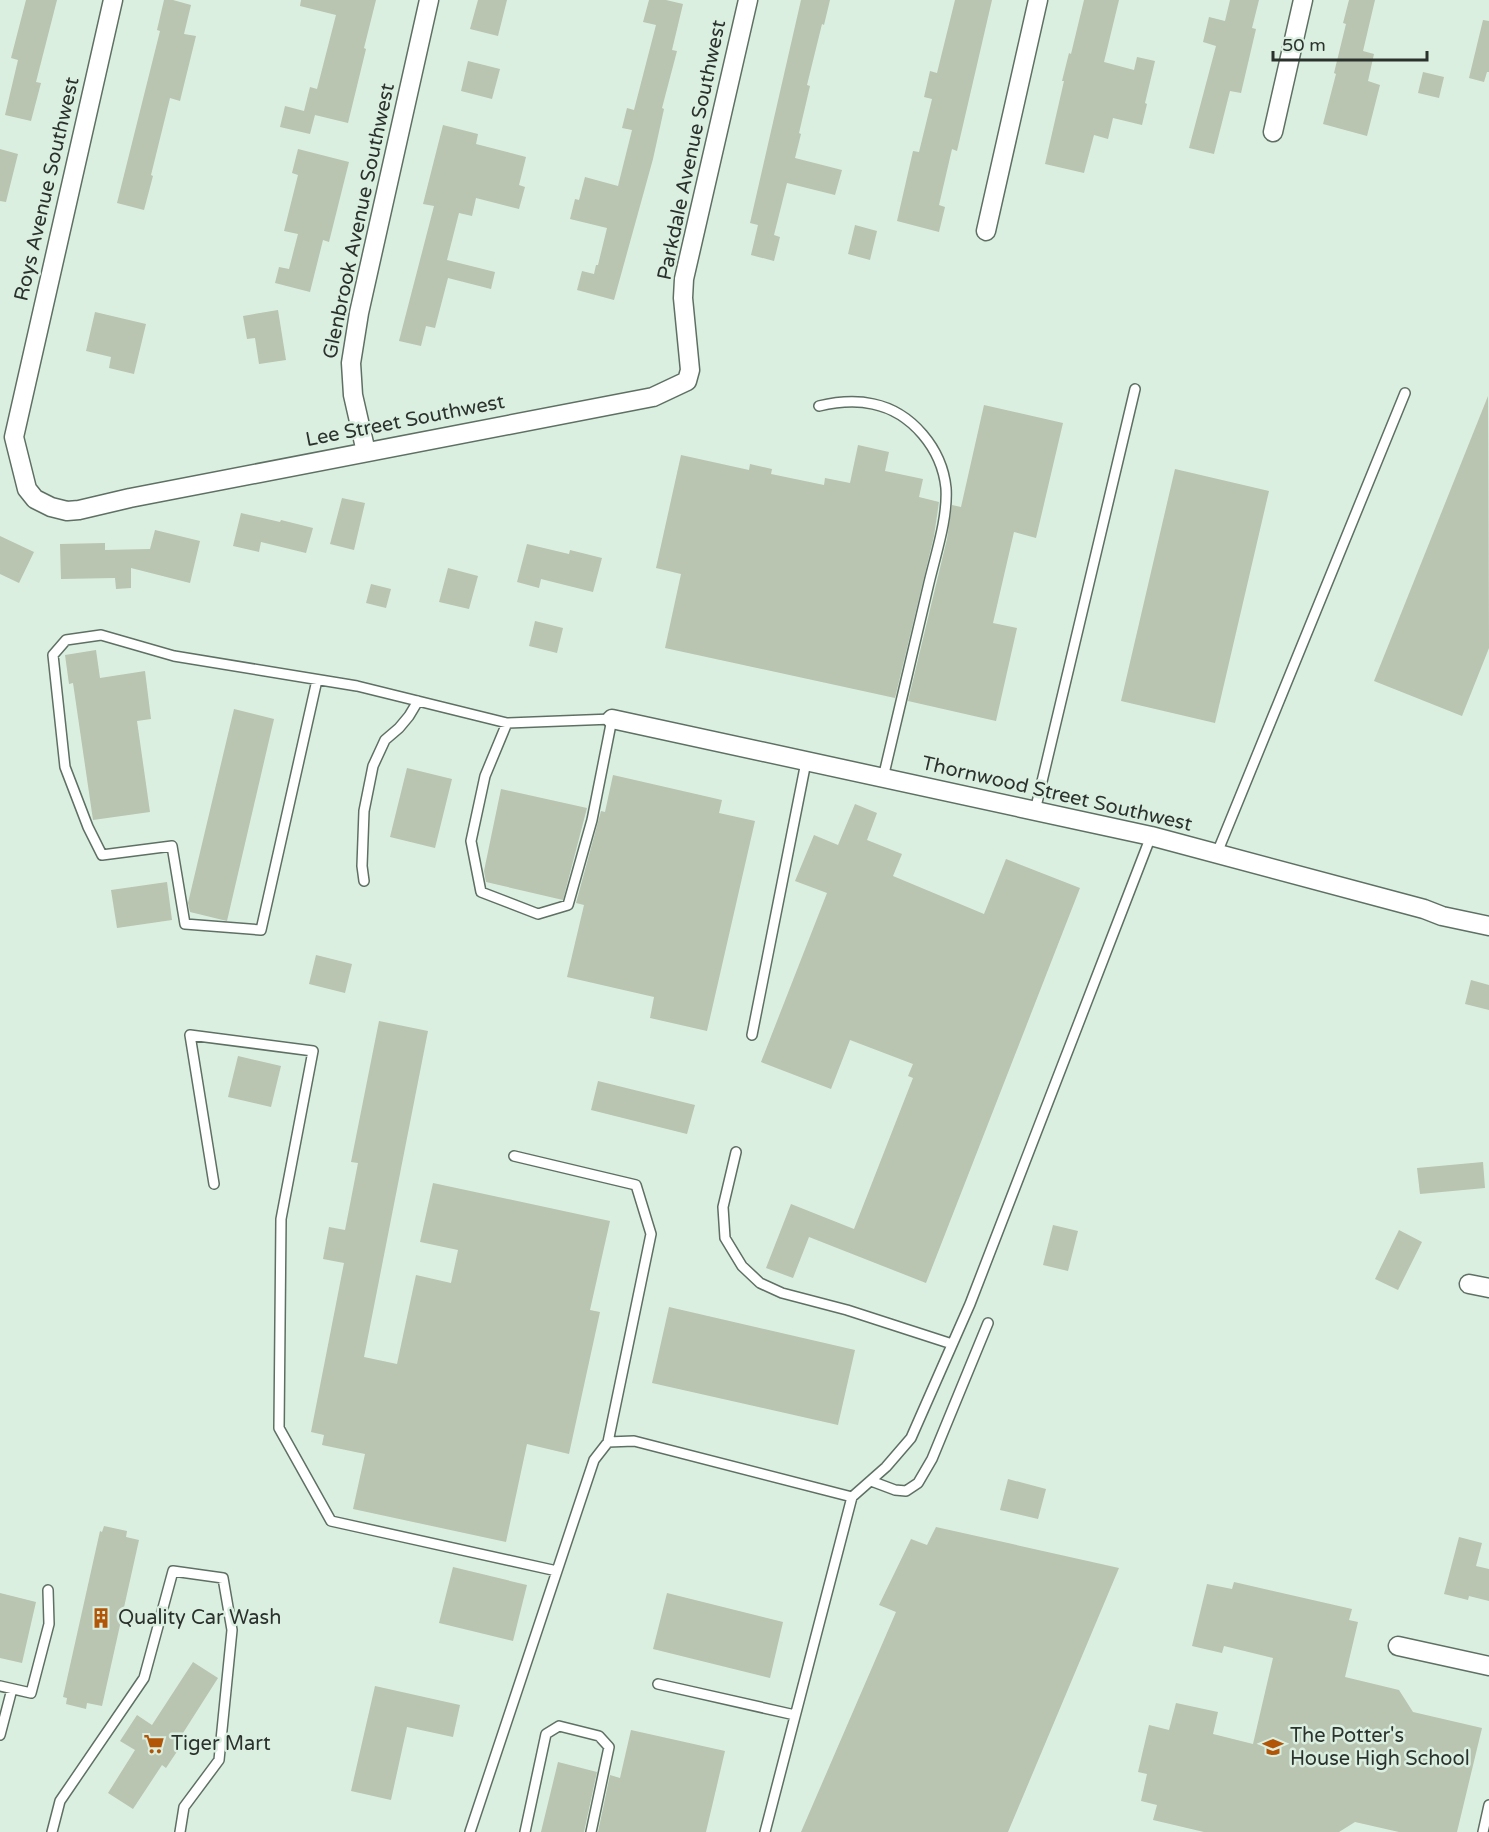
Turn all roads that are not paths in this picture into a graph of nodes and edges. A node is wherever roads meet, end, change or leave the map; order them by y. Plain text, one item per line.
1 (112, 0) edge
2 (429, 0) edge
3 (748, 0) edge
4 (1038, 0) edge
5 (1304, 0) edge
6 (1274, 132) dead end
7 (986, 231) dead end
8 (687, 381) joint
9 (1135, 389) dead end
10 (1405, 393) dead end
11 (819, 406) dead end
12 (7, 439) edge
13 (366, 452) junction
14 (130, 498) joint
15 (317, 680) junction
16 (418, 701) junction
17 (612, 719) junction
18 (507, 723) junction
19 (806, 762) junction
20 (883, 778) junction
21 (1035, 811) junction
22 (1150, 836) junction
23 (1217, 853) junction
24 (364, 881) dead end
25 (1489, 926) edge
26 (752, 1035) dead end
27 (736, 1152) dead end
28 (514, 1156) dead end
29 (214, 1184) dead end
30 (1469, 1284) dead end
31 (1489, 1288) edge
32 (988, 1323) dead end
33 (952, 1344) junction
34 (608, 1442) junction
35 (871, 1480) junction
36 (852, 1497) junction
37 (557, 1571) junction
38 (48, 1590) dead end
39 (1398, 1646) dead end
40 (1489, 1666) edge
41 (658, 1684) dead end
42 (0, 1686) edge
43 (12, 1689) junction
44 (795, 1715) junction
45 (0, 1735) edge
46 (1489, 1805) edge
47 (52, 1832) edge
48 (180, 1832) edge
49 (470, 1832) edge
50 (525, 1832) edge
51 (591, 1832) edge
52 (765, 1832) edge
53 (1483, 1832) edge

1 - 12 street, Roys Avenue Southwest
2 - 13 street, Glenbrook Avenue Southwest
3 - 8 street, Parkdale Avenue Southwest
4 - 7 street
5 - 6 street
8 - 13 street, Lee Street Southwest
9 - 21 lane
10 - 23 lane
11 - 20 lane
12 - 14 street, Roys Avenue Southwest
13 - 14 street, Lee Street Southwest
15 - 15 lane
15 - 16 lane
16 - 18 lane
16 - 24 lane
17 - 18 lane
17 - 18 lane
17 - 19 street, Thornwood Street Southwest
19 - 20 street, Thornwood Street Southwest
19 - 26 lane
20 - 21 street, Thornwood Street Southwest
21 - 22 street, Thornwood Street Southwest
22 - 23 street, Thornwood Street Southwest
22 - 33 lane
23 - 25 street, Thornwood Street Southwest
27 - 33 lane
28 - 34 lane
29 - 37 lane
30 - 31 street
32 - 35 lane
33 - 35 lane
34 - 36 lane
34 - 37 lane
35 - 36 lane
36 - 44 lane
37 - 49 lane
38 - 43 lane
39 - 40 street
41 - 44 lane
42 - 43 lane
43 - 45 lane
44 - 52 lane
46 - 53 lane
47 - 48 lane
50 - 51 lane

